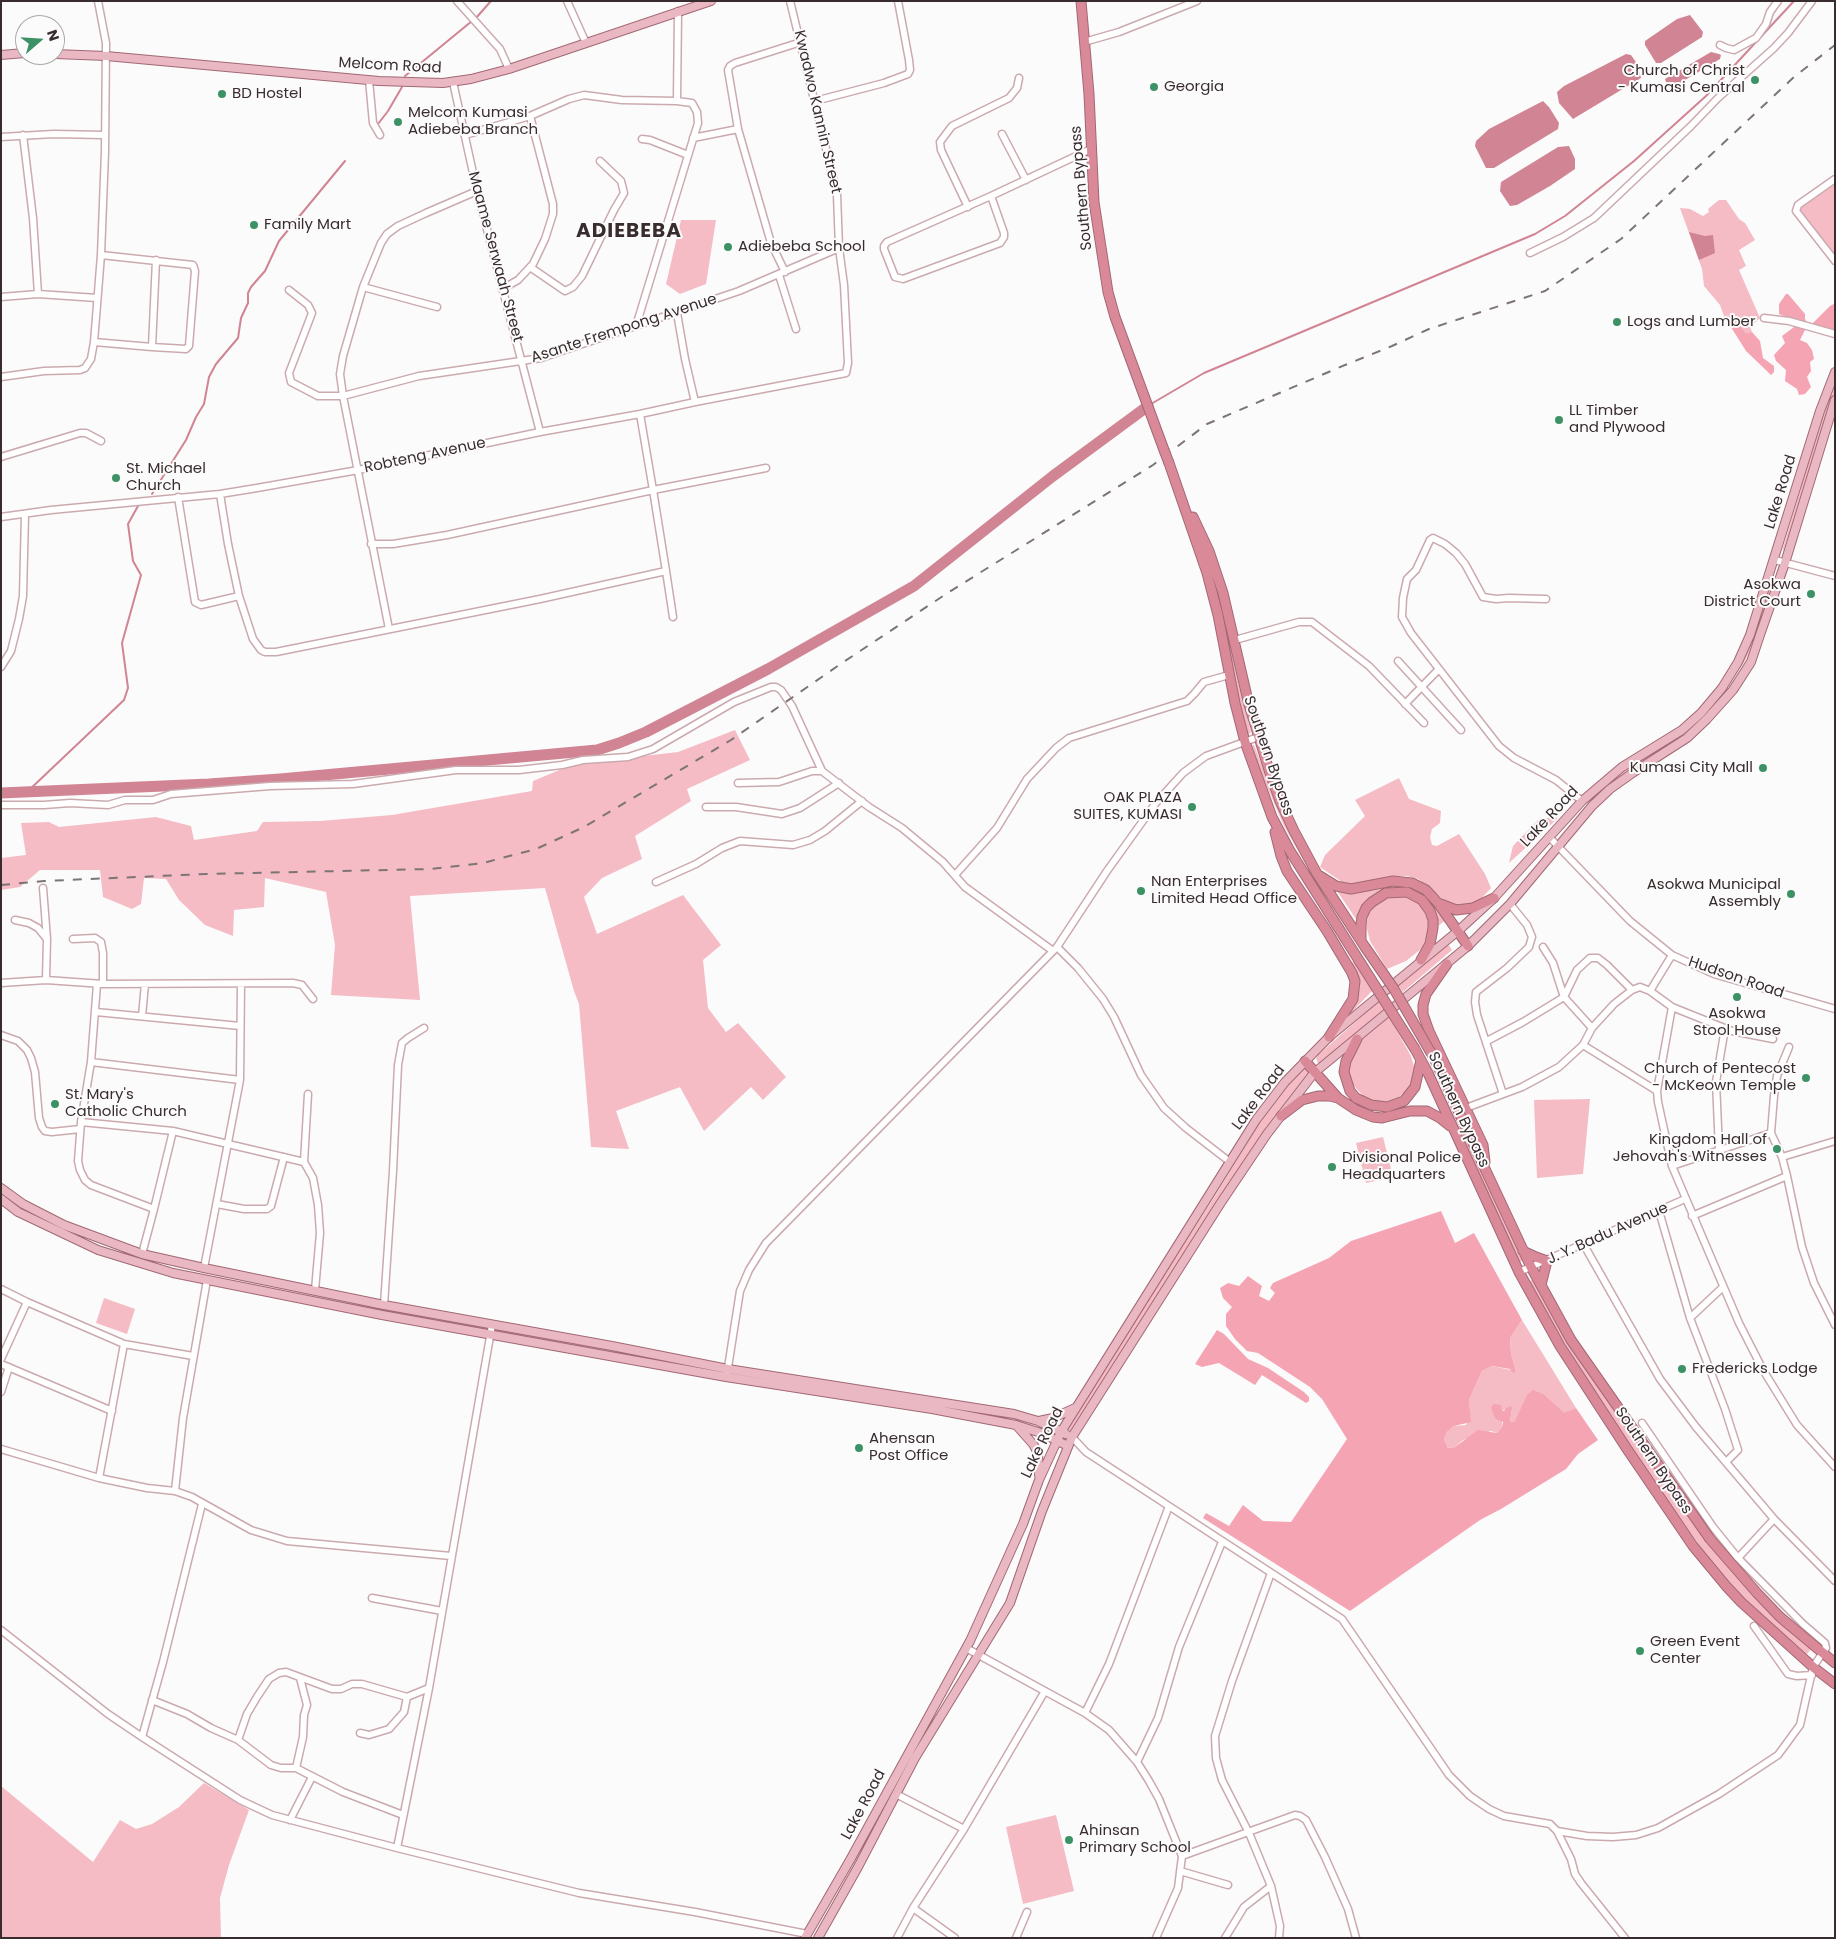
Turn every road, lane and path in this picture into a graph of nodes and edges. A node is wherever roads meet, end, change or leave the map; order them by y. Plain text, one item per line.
1 (98, 1) edge
2 (567, 1) edge
3 (711, 1) edge
4 (790, 1) edge
5 (898, 1) edge
6 (1081, 1) edge
7 (1197, 1) edge
8 (1778, 1) edge
9 (1812, 1) edge
10 (462, 3) edge
11 (678, 11) junction
12 (586, 42) junction
13 (801, 42) junction
14 (1084, 42) junction
15 (1720, 44) dead end
16 (15, 54) edge
17 (65, 54) edge
18 (1, 56) edge
19 (106, 56) junction
20 (509, 69) junction
21 (1020, 78) dead end
22 (369, 80) junction
23 (453, 82) junction
24 (677, 101) junction
25 (815, 101) junction
26 (530, 116) junction
27 (738, 129) junction
28 (1002, 134) dead end
29 (104, 135) junction
30 (380, 135) dead end
31 (465, 135) junction
32 (23, 136) junction
33 (1, 137) edge
34 (693, 138) junction
35 (642, 139) dead end
36 (1091, 149) junction
37 (688, 155) junction
38 (600, 162) dead end
39 (1835, 179) edge
40 (1026, 180) junction
41 (477, 192) junction
42 (991, 196) junction
43 (968, 207) junction
44 (839, 248) junction
45 (1530, 253) dead end
46 (101, 255) junction
47 (156, 260) junction
48 (1835, 261) edge
49 (530, 267) junction
50 (782, 274) junction
51 (363, 287) junction
52 (289, 290) dead end
53 (502, 290) junction
54 (38, 294) junction
55 (1, 297) edge
56 (97, 298) junction
57 (437, 307) dead end
58 (677, 313) junction
59 (1764, 318) dead end
60 (636, 326) junction
61 (796, 329) dead end
62 (1835, 334) edge
63 (94, 342) junction
64 (152, 347) junction
65 (522, 361) junction
66 (1835, 372) edge
67 (846, 373) joint
68 (1, 377) edge
69 (343, 396) junction
70 (1835, 400) edge
71 (695, 402) junction
72 (640, 414) junction
73 (540, 432) junction
74 (101, 441) dead end
75 (1, 457) edge
76 (766, 468) dead end
77 (358, 470) junction
78 (653, 490) junction
79 (220, 494) junction
80 (178, 497) junction
81 (25, 514) junction
82 (1, 517) edge
83 (371, 544) junction
84 (1775, 560) junction
85 (1785, 563) junction
86 (1210, 569) junction
87 (666, 571) junction
88 (1835, 576) edge
89 (239, 596) junction
90 (1546, 599) dead end
91 (673, 617) dead end
92 (389, 629) junction
93 (1235, 640) junction
94 (1398, 661) dead end
95 (1, 667) edge
96 (1439, 669) junction
97 (1229, 675) junction
98 (1422, 686) junction
99 (1405, 704) junction
100 (1424, 723) dead end
101 (1461, 730) dead end
102 (1258, 737) junction
103 (1245, 742) junction
104 (822, 771) junction
105 (738, 783) dead end
106 (839, 783) junction
107 (862, 801) junction
108 (1582, 802) junction
109 (1, 805) edge
110 (706, 807) dead end
111 (1272, 817) junction
112 (1550, 838) junction
113 (1559, 847) junction
114 (1316, 872) junction
115 (955, 875) junction
116 (656, 882) dead end
117 (43, 888) dead end
118 (1494, 898) junction
119 (1438, 903) junction
120 (1510, 904) junction
121 (15, 920) dead end
122 (1458, 931) junction
123 (47, 938) junction
124 (73, 939) dead end
125 (1364, 944) junction
126 (1468, 946) junction
127 (1543, 947) dead end
128 (1055, 949) junction
129 (1672, 954) junction
130 (1421, 960) junction
131 (1447, 964) junction
132 (46, 980) junction
133 (1, 983) edge
134 (100, 984) junction
135 (145, 984) junction
136 (241, 984) junction
137 (1632, 990) junction
138 (1650, 991) junction
139 (1564, 997) junction
140 (313, 999) dead end
141 (1672, 1008) junction
142 (1835, 1010) edge
143 (96, 1012) junction
144 (142, 1016) junction
145 (240, 1026) junction
146 (424, 1028) dead end
147 (1592, 1028) junction
148 (1725, 1028) junction
149 (1, 1035) edge
150 (1329, 1037) junction
151 (1357, 1039) junction
152 (1774, 1039) dead end
153 (1487, 1041) junction
154 (1583, 1045) junction
155 (1789, 1047) dead end
156 (1421, 1060) junction
157 (1305, 1061) junction
158 (91, 1062) junction
159 (1314, 1073) junction
160 (240, 1080) junction
161 (1657, 1091) junction
162 (308, 1094) dead end
163 (1503, 1094) junction
164 (1338, 1098) junction
165 (1466, 1108) junction
166 (1281, 1116) junction
167 (80, 1126) junction
168 (1452, 1128) junction
169 (173, 1132) junction
170 (1771, 1133) junction
171 (1835, 1141) edge
172 (227, 1144) junction
173 (1719, 1150) junction
174 (284, 1157) junction
175 (1782, 1157) junction
176 (304, 1162) junction
177 (1230, 1162) junction
178 (1672, 1166) junction
179 (1486, 1169) junction
180 (1788, 1176) junction
181 (1, 1188) edge
182 (1, 1199) edge
183 (1685, 1200) junction
184 (217, 1204) junction
185 (154, 1209) junction
186 (1659, 1211) junction
187 (1692, 1216) junction
188 (1584, 1245) junction
189 (1523, 1250) junction
190 (142, 1254) junction
191 (1547, 1261) junction
192 (1531, 1267) junction
193 (204, 1268) junction
194 (1519, 1272) junction
195 (207, 1280) junction
196 (1540, 1284) junction
197 (1723, 1286) junction
198 (1, 1289) edge
199 (315, 1290) junction
200 (27, 1302) junction
201 (384, 1305) junction
202 (1690, 1318) junction
203 (492, 1325) junction
204 (1835, 1325) edge
205 (490, 1334) junction
206 (124, 1344) junction
207 (194, 1356) junction
208 (1, 1359) edge
209 (1, 1364) edge
210 (9, 1367) junction
211 (727, 1373) junction
212 (1, 1392) edge
213 (1075, 1408) junction
214 (112, 1411) junction
215 (1038, 1421) junction
216 (1642, 1422) dead end
217 (1016, 1425) junction
218 (1061, 1432) junction
219 (1072, 1437) junction
220 (1057, 1440) junction
221 (1068, 1446) junction
222 (1, 1449) edge
223 (1084, 1451) junction
224 (1726, 1462) junction
225 (1835, 1467) edge
226 (99, 1478) junction
227 (1039, 1480) junction
228 (175, 1491) junction
229 (202, 1504) junction
230 (1169, 1506) junction
231 (1774, 1519) junction
232 (1222, 1542) junction
233 (451, 1556) junction
234 (1738, 1558) junction
235 (1271, 1573) junction
236 (1835, 1581) edge
237 (372, 1598) dead end
238 (442, 1611) junction
239 (1754, 1626) dead end
240 (1, 1630) edge
241 (966, 1648) junction
242 (978, 1654) junction
243 (1822, 1654) junction
244 (1835, 1663) edge
245 (1813, 1671) junction
246 (300, 1678) junction
247 (1835, 1684) edge
248 (429, 1688) junction
249 (1045, 1691) junction
250 (407, 1697) junction
251 (152, 1700) junction
252 (1085, 1713) junction
253 (360, 1733) dead end
254 (142, 1737) junction
255 (238, 1740) junction
256 (1136, 1762) junction
257 (296, 1768) junction
258 (312, 1777) junction
259 (896, 1794) junction
260 (403, 1815) junction
261 (290, 1820) junction
262 (964, 1828) junction
263 (1557, 1831) junction
264 (1249, 1833) junction
265 (397, 1848) junction
266 (1182, 1856) junction
267 (1180, 1871) junction
268 (1228, 1885) dead end
269 (1271, 1886) junction
270 (913, 1908) junction
271 (1027, 1912) dead end
272 (806, 1936) edge
273 (818, 1938) edge
274 (897, 1938) edge
275 (955, 1938) edge
276 (1016, 1938) edge
277 (1156, 1938) edge
278 (1225, 1938) edge
279 (1279, 1938) edge
280 (1356, 1938) edge
281 (1625, 1938) edge

1 - 19 street
2 - 12 street
3 - 11 main road, Melcom Road
4 - 13 street, Kwadwo Kannin Street
5 - 25 street
6 - 14 highway, Southern Bypass
7 - 14 street
8 - 15 street
9 - 45 street
10 - 20 street
11 - 12 main road, Melcom Road
11 - 24 street
12 - 20 main road, Melcom Road
13 - 25 street, Kwadwo Kannin Street
13 - 27 street
14 - 36 highway, Southern Bypass
16 - 18 main road
17 - 19 main road, Melcom Road
19 - 22 main road, Melcom Road
19 - 29 street
20 - 23 main road, Melcom Road
21 - 43 street
22 - 23 main road, Melcom Road
22 - 30 street
23 - 31 street, Maame Serwaah Street
24 - 26 street
24 - 34 street
25 - 44 street, Kwadwo Kannin Street
26 - 31 street
26 - 49 street
27 - 34 street
27 - 50 street
28 - 40 street
29 - 32 street
29 - 46 street
31 - 41 street, Maame Serwaah Street
32 - 33 street
32 - 54 street
34 - 37 street
35 - 37 street
36 - 40 street
36 - 86 highway, Southern Bypass, bridge
37 - 60 street
38 - 49 street
39 - 48 street
40 - 42 street
41 - 51 street
41 - 53 street, Maame Serwaah Street
42 - 43 street
42 - 43 street
44 - 50 street, Asante Frempong Avenue
44 - 67 street, Kwadwo Kannin Street
46 - 47 street
46 - 56 street
47 - 64 street
47 - 64 street
49 - 53 street
50 - 58 street, Asante Frempong Avenue
50 - 61 street
51 - 57 street
51 - 69 street
52 - 69 street, Asante Frempong Avenue
53 - 65 street, Maame Serwaah Street
54 - 55 street
54 - 56 street
56 - 63 street
58 - 60 street, Asante Frempong Avenue
58 - 71 street
59 - 62 street
60 - 65 street, Asante Frempong Avenue
63 - 64 street
63 - 68 street
65 - 69 street, Asante Frempong Avenue
65 - 73 street, Maame Serwaah Street
66 - 84 main road, Lake Road
67 - 71 street, Robteng Avenue
69 - 77 street
70 - 85 main road, Lake Road
71 - 72 street, Robteng Avenue
72 - 73 street, Robteng Avenue
72 - 78 street
73 - 77 street, Robteng Avenue
74 - 75 street
76 - 78 street
77 - 79 street, Robteng Avenue
77 - 83 street
78 - 83 street
78 - 87 street
79 - 80 street, Robteng Avenue
79 - 89 street
80 - 81 street, Robteng Avenue
80 - 89 street
81 - 82 street, Robteng Avenue
81 - 95 street
83 - 92 street
84 - 85 street
84 - 108 main road, Lake Road
85 - 88 street
85 - 113 main road, Lake Road
86 - 93 highway, Southern Bypass
86 - 97 highway, Southern Bypass
87 - 91 street
87 - 92 street
89 - 92 street
90 - 96 street
93 - 99 street
93 - 102 highway, Southern Bypass
94 - 98 street
96 - 98 street
96 - 108 street
97 - 103 highway, Southern Bypass
97 - 115 street
98 - 99 street
98 - 101 street
99 - 100 street
102 - 103 street
102 - 114 highway, Southern Bypass
103 - 111 highway, Southern Bypass
103 - 128 street
104 - 105 street
104 - 106 street
104 - 109 street
106 - 107 street
106 - 110 street
107 - 115 street
107 - 116 street
108 - 112 main road, Lake Road
111 - 150 highway
111 - 156 highway, Southern Bypass, bridge
112 - 113 street, Hudson Road
112 - 118 main road, Lake Road
113 - 120 main road, Lake Road
113 - 129 street, Hudson Road
114 - 119 highway
114 - 125 highway, Southern Bypass
115 - 128 street
117 - 123 street
118 - 119 highway
118 - 122 main road, Lake Road
119 - 122 highway
120 - 126 main road, Lake Road
120 - 153 street
121 - 123 street
122 - 126 highway
122 - 130 main road, Lake Road
123 - 132 street
124 - 134 street
125 - 130 highway
125 - 179 highway, Southern Bypass, bridge
126 - 131 main road, Lake Road
127 - 139 street
128 - 177 street
128 - 211 street
129 - 138 street
129 - 142 street, Hudson Road
130 - 150 main road, Lake Road
131 - 151 main road, Lake Road
131 - 165 highway
132 - 133 street
132 - 134 street
134 - 135 street
134 - 143 street
135 - 136 street
135 - 144 street
136 - 140 street
136 - 145 street
137 - 138 street
137 - 139 street
137 - 147 street
138 - 141 street
139 - 147 street
139 - 153 street
141 - 148 street
141 - 161 street
143 - 144 street
143 - 158 street
144 - 145 street
145 - 160 street
146 - 201 street
147 - 154 street
148 - 152 street
148 - 173 street
149 - 167 street
150 - 157 main road, Lake Road
151 - 156 highway
151 - 159 main road, Lake Road
153 - 163 street
154 - 161 street
154 - 163 street
155 - 170 street
156 - 168 highway, Southern Bypass
157 - 159 highway
157 - 177 main road, Lake Road
158 - 160 street
158 - 167 street
159 - 164 highway
159 - 166 main road, Lake Road
160 - 172 street
161 - 178 street
162 - 176 street
163 - 165 street
164 - 166 highway
164 - 168 highway
165 - 179 highway
166 - 219 main road, Lake Road
167 - 169 street
167 - 185 street
168 - 194 highway, Southern Bypass
169 - 172 street
169 - 185 street
170 - 173 street
170 - 175 street
171 - 175 street
172 - 174 street
172 - 184 street
173 - 178 street
174 - 176 street
174 - 184 street
175 - 180 street
176 - 199 street
177 - 213 main road, Lake Road
178 - 183 street
179 - 189 highway, Southern Bypass
180 - 187 street
180 - 204 street
181 - 190 main road
182 - 195 main road
183 - 186 street, J. Y. Badu Avenue
183 - 187 street
184 - 193 street
185 - 190 street
186 - 188 street, J. Y. Badu Avenue
186 - 202 street
187 - 197 street
188 - 191 street, J. Y. Badu Avenue
188 - 224 street
189 - 191 highway
189 - 192 highway, Southern Bypass
190 - 193 main road
191 - 192 street, J. Y. Badu Avenue
191 - 196 highway
192 - 194 street, J. Y. Badu Avenue
192 - 196 highway, Southern Bypass
193 - 199 main road
194 - 245 highway, Southern Bypass
195 - 205 main road
195 - 207 street
196 - 243 highway, Southern Bypass
197 - 202 street
197 - 225 street
198 - 200 street
199 - 201 main road
200 - 206 street
200 - 208 street
201 - 203 main road
202 - 224 street
203 - 205 street
203 - 211 main road
205 - 211 main road
205 - 233 street
206 - 207 street
206 - 214 street
207 - 228 street
209 - 210 street
210 - 212 street
210 - 214 street
211 - 215 main road
211 - 217 main road
213 - 215 main road
213 - 218 main road, Lake Road
214 - 226 street
215 - 218 main road
216 - 234 street
217 - 220 main road
217 - 227 main road
218 - 219 main road
218 - 220 main road, Lake Road
219 - 221 main road, Lake Road
219 - 223 street
220 - 221 main road
220 - 227 main road, Lake Road
221 - 223 street
221 - 242 main road, Lake Road
222 - 226 street
223 - 230 street
224 - 231 street
226 - 228 street
227 - 241 main road, Lake Road
228 - 229 street
229 - 233 street
229 - 251 street
230 - 232 street
230 - 252 street
231 - 234 street
231 - 236 street
232 - 235 street
232 - 256 street
233 - 238 street
234 - 243 street
235 - 263 street
235 - 264 street
237 - 238 street
238 - 248 street
239 - 245 street
240 - 254 street
241 - 242 street
241 - 272 main road, Lake Road
242 - 249 street
242 - 259 main road, Lake Road
243 - 244 highway, Southern Bypass
243 - 245 street
245 - 247 highway, Southern Bypass
245 - 263 street
246 - 250 street
246 - 255 street
246 - 257 street
248 - 250 street
248 - 260 street
249 - 252 street
249 - 262 street
250 - 253 street
251 - 254 street
251 - 255 street
252 - 256 street
254 - 261 street
255 - 257 street
256 - 266 street
257 - 258 street
258 - 260 street
258 - 261 street
259 - 262 street
259 - 273 main road, Lake Road
260 - 265 street
261 - 265 street
262 - 270 street
263 - 281 street
264 - 266 street
264 - 269 street
264 - 280 street
265 - 272 street
266 - 267 street
267 - 268 street
267 - 277 street
269 - 278 street
269 - 279 street
270 - 274 street
270 - 275 street
271 - 276 street

